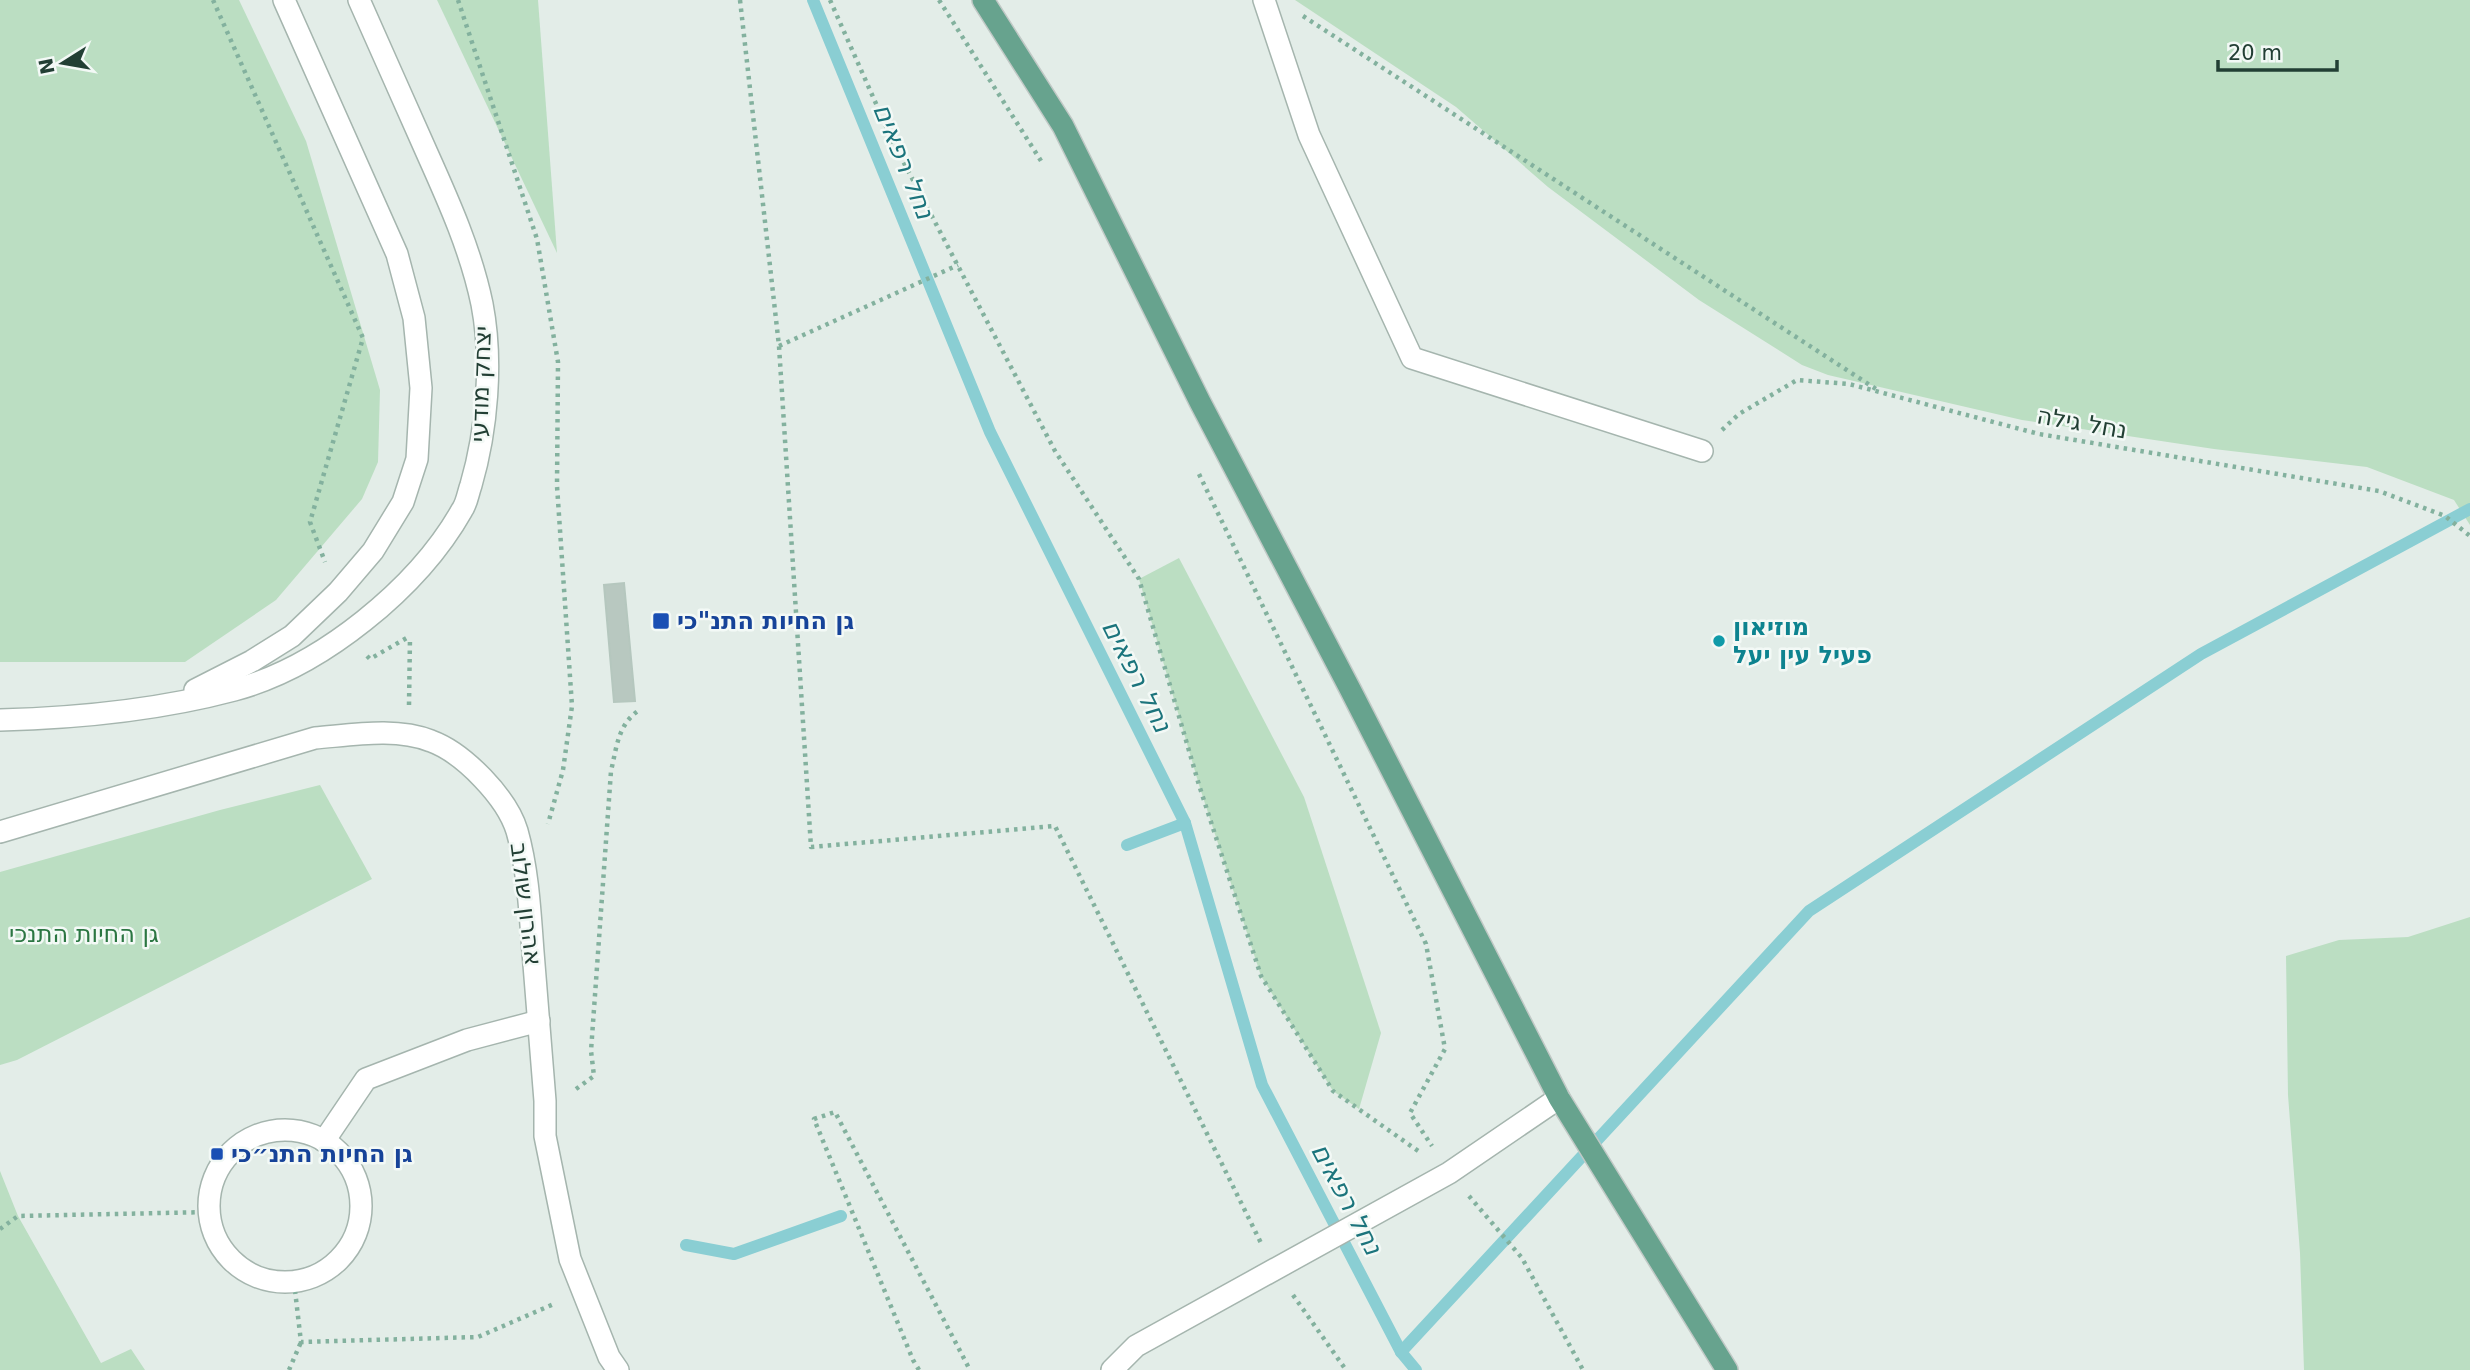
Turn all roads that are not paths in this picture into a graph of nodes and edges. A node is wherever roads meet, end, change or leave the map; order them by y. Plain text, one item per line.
1 (284, 0) edge
2 (359, 0) edge
3 (983, 0) edge
4 (1264, 0) edge
5 (1702, 451) road end
6 (167, 703) junction
7 (0, 720) edge
8 (0, 832) edge
9 (539, 1021) junction
10 (1559, 1098) junction
11 (324, 1140) junction
12 (618, 1370) edge
13 (1112, 1370) edge
14 (1727, 1370) edge

1 - 6 street, יצחק מודעי
2 - 6 street, יצחק מודעי
3 - 10 main road
4 - 5 street
6 - 7 street, יצחק מודעי
8 - 9 street, אהרון שולוב
9 - 11 street
9 - 12 street, אהרון שולוב
10 - 13 street
10 - 14 main road
11 - 11 street

